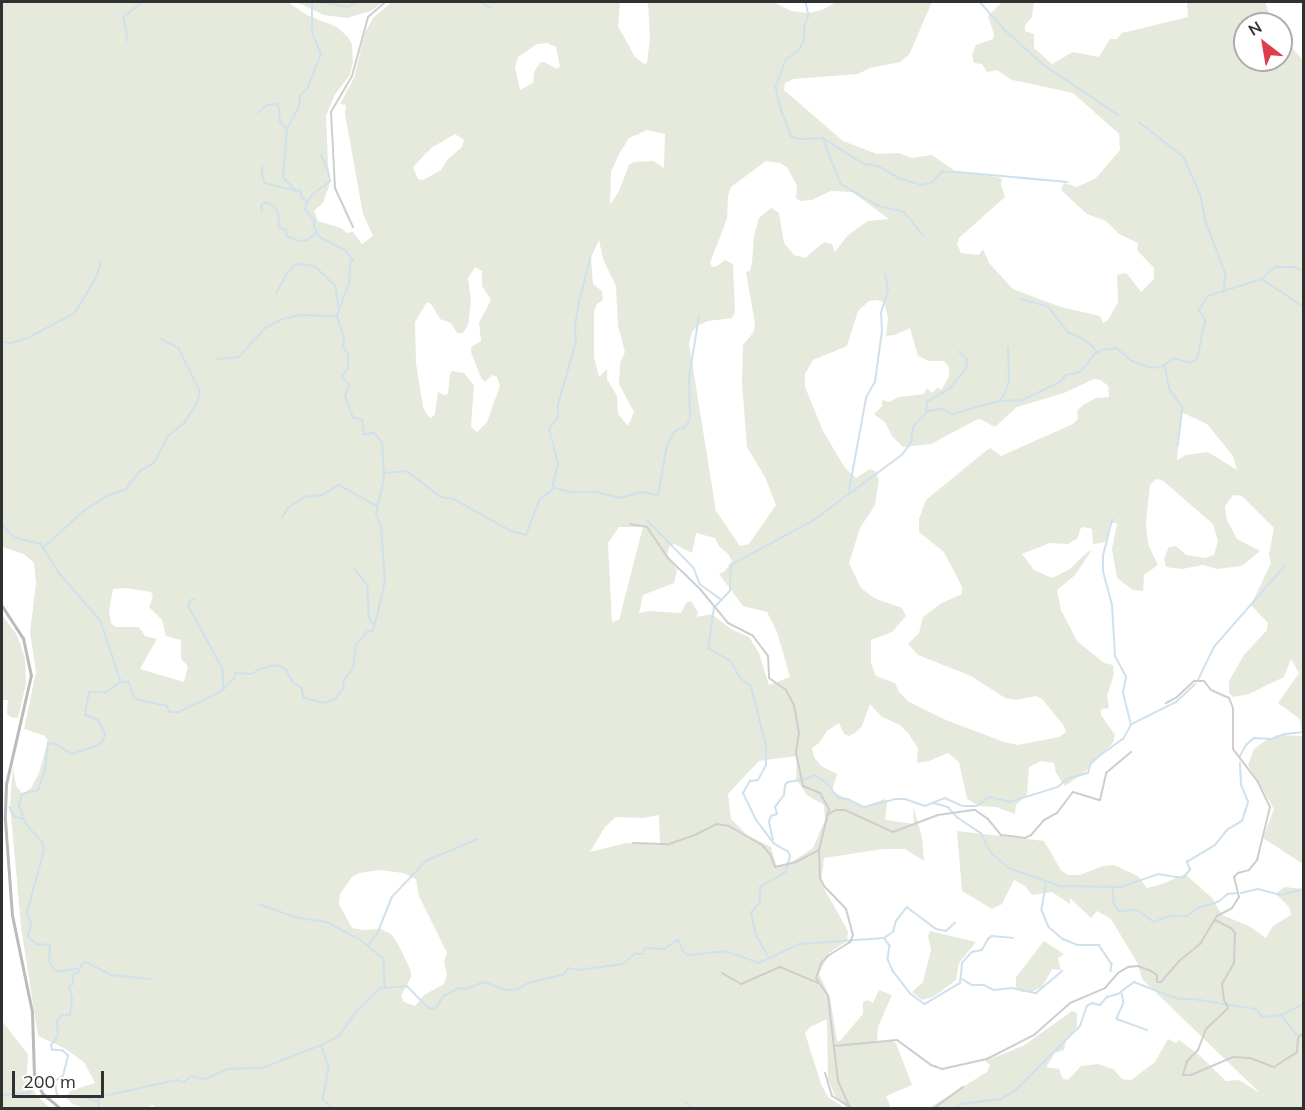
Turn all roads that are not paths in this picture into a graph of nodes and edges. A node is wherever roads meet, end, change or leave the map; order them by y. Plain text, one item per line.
1 (385, 2) edge
2 (353, 227) dead end
3 (630, 524) dead end
4 (2, 606) edge
5 (1166, 703) dead end
6 (1131, 752) dead end
7 (829, 814) junction
8 (633, 843) dead end
9 (819, 850) junction
10 (1215, 920) junction
11 (722, 973) dead end
12 (818, 984) junction
13 (1304, 1032) edge
14 (834, 1046) junction
15 (825, 1073) dead end
16 (963, 1087) dead end
17 (60, 1108) edge
18 (850, 1108) edge
19 (934, 1108) edge

1 - 2 street
3 - 7 street
4 - 17 main road
5 - 10 street
6 - 7 street
7 - 9 street
8 - 9 street
9 - 12 street
10 - 13 street
10 - 14 street
11 - 12 street
12 - 14 street
14 - 18 street
15 - 18 street
16 - 19 street

